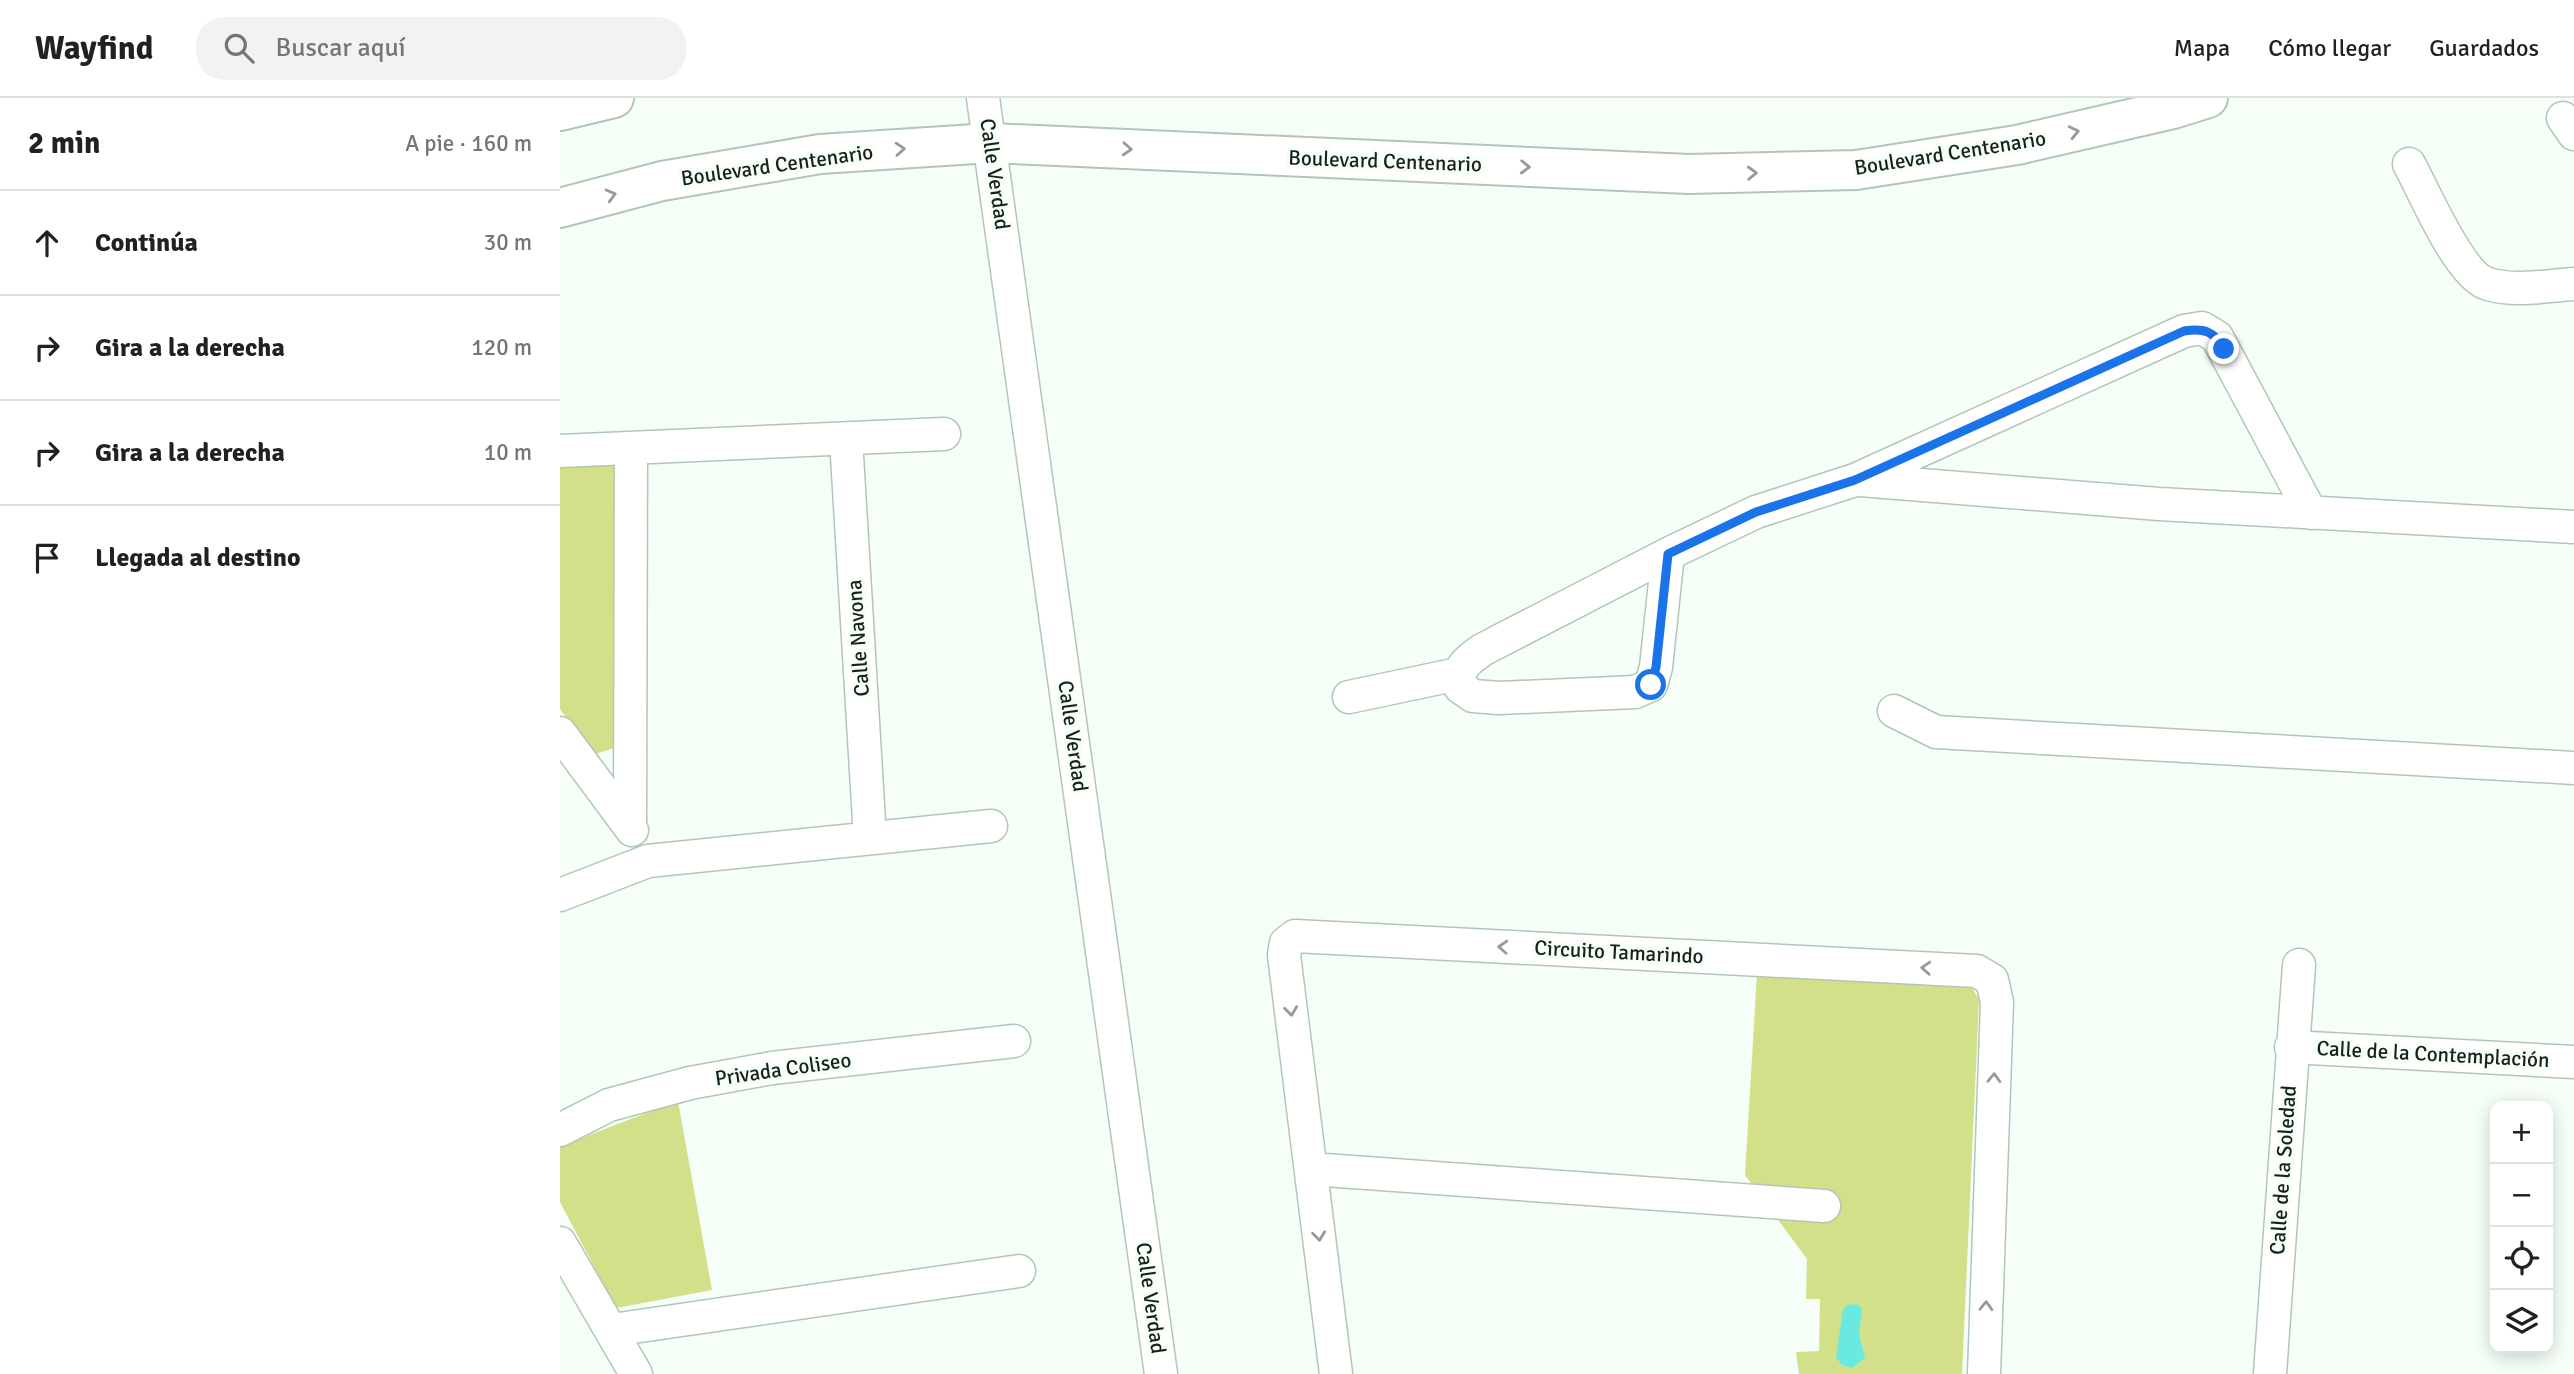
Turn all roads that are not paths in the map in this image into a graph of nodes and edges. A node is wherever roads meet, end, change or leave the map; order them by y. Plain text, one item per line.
1 (614, 98) edge
2 (983, 98) edge
3 (2208, 98) edge
4 (560, 111) edge
5 (991, 143) junction
6 (2409, 164) dead end
7 (560, 208) edge
8 (2574, 284) edge
9 (944, 434) dead end
10 (846, 439) junction
11 (631, 448) junction
12 (560, 451) edge
13 (1855, 480) junction
14 (2311, 513) junction
15 (2574, 527) edge
16 (1668, 554) junction
17 (1458, 674) junction
18 (1349, 697) dead end
19 (1894, 711) dead end
20 (560, 733) edge
21 (2574, 768) edge
22 (991, 825) dead end
23 (630, 827) junction
24 (870, 838) junction
25 (648, 861) junction
26 (560, 895) edge
27 (2299, 965) dead end
28 (1014, 1041) dead end
29 (2291, 1047) junction
30 (2574, 1062) edge
31 (560, 1130) edge
32 (1311, 1169) junction
33 (1824, 1206) dead end
34 (560, 1243) edge
35 (1018, 1271) dead end
36 (612, 1330) junction
37 (636, 1374) edge
38 (1161, 1374) edge
39 (1336, 1374) edge
40 (1984, 1374) edge
41 (2270, 1374) edge

1 - 4 main road
2 - 5 street, Calle Verdad
5 -> 3 main road, Boulevard Centenario
7 -> 5 main road, Boulevard Centenario
5 - 38 street, Calle Verdad
6 - 8 street
9 - 10 street
10 - 11 street
10 - 24 street, Calle Navona
11 - 12 street
11 - 23 street
13 - 14 street
13 - 14 street
13 - 16 street
14 - 15 street
16 - 17 street
16 - 17 street
17 - 18 street
19 - 21 street
20 - 23 street
22 - 24 street
23 - 25 street
24 - 25 street
25 - 26 street
27 - 29 street, Calle de la Soledad
28 - 31 street, Privada Coliseo
29 - 30 street, Calle de la Contemplación
29 - 41 street, Calle de la Soledad
32 - 33 street
32 -> 39 street, Circuito Tamarindo
40 -> 32 street, Circuito Tamarindo
34 - 36 street
35 - 36 street
36 - 37 street

